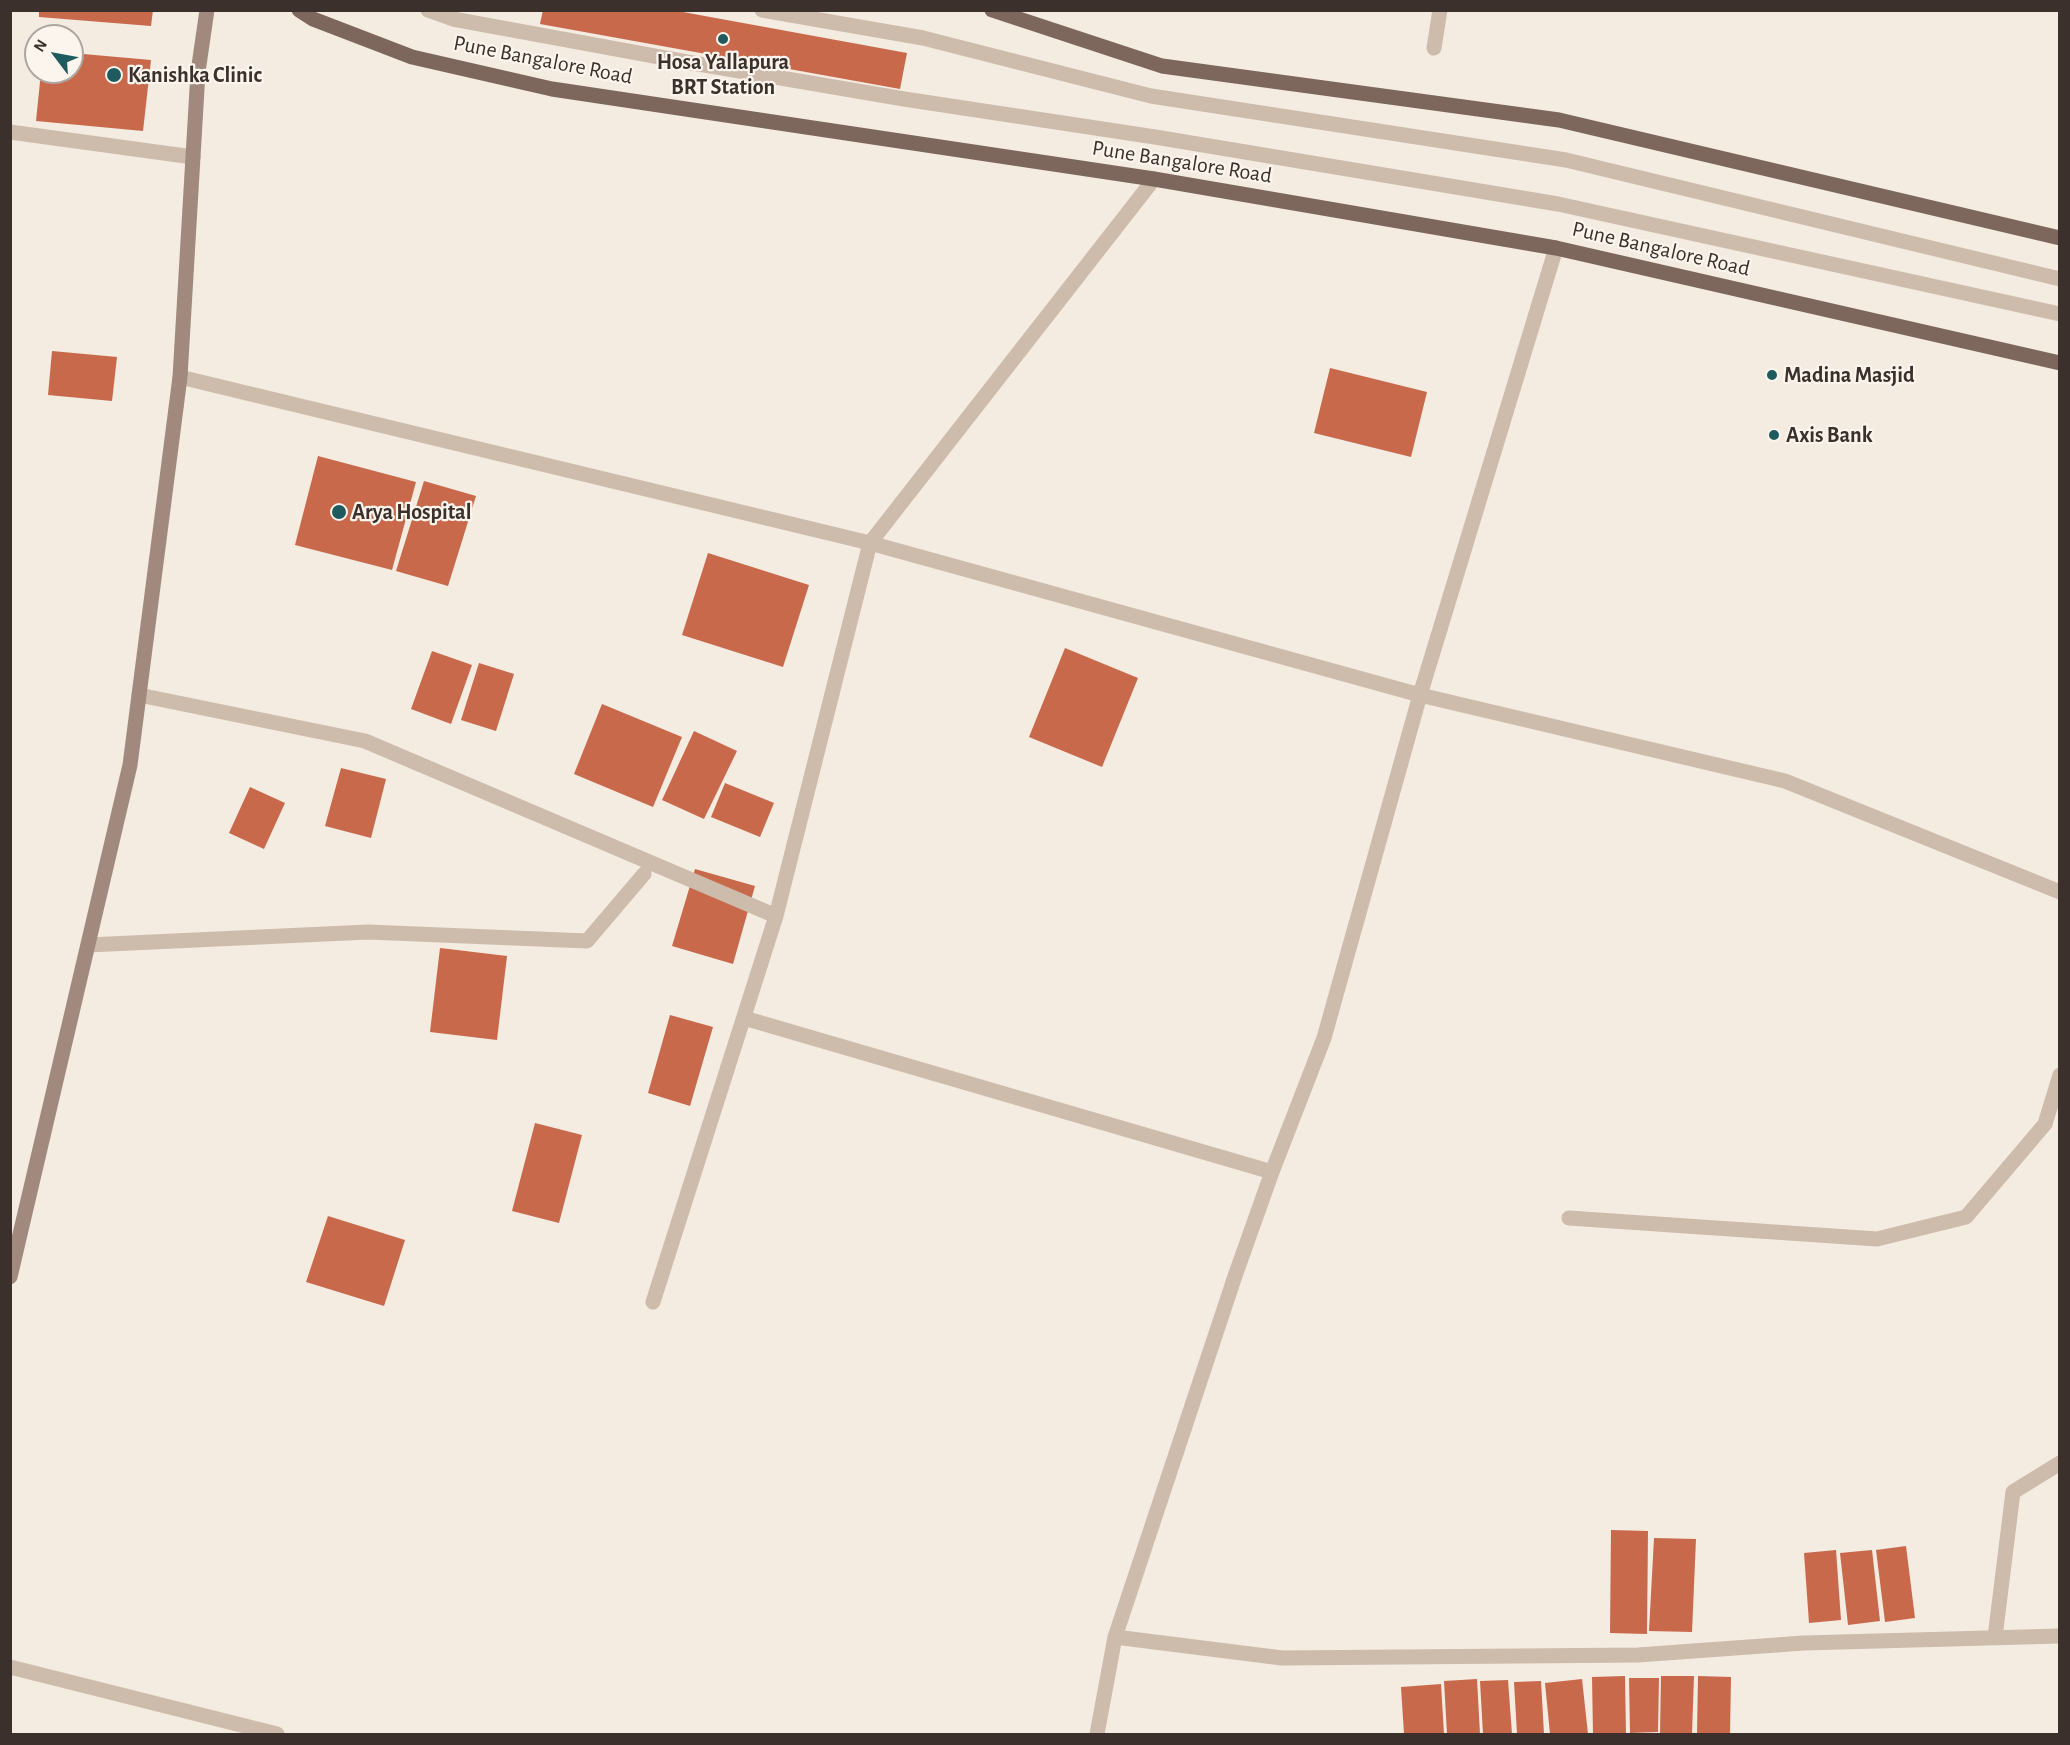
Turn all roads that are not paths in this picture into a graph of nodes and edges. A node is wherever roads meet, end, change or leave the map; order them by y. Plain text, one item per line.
1 (207, 10) edge
2 (299, 10) edge
3 (428, 10) edge
4 (762, 10) edge
5 (992, 10) edge
6 (1440, 10) edge
7 (1434, 48) dead end
8 (10, 132) edge
9 (193, 157) junction
10 (1154, 179) junction
11 (2060, 238) edge
12 (1556, 248) junction
13 (2060, 279) edge
14 (2060, 315) edge
15 (2060, 363) edge
16 (180, 377) junction
17 (870, 543) junction
18 (139, 694) junction
19 (1420, 695) junction
20 (644, 874) dead end
21 (2060, 892) edge
22 (776, 916) junction
23 (88, 945) junction
24 (744, 1018) junction
25 (2060, 1075) edge
26 (1272, 1173) junction
27 (1569, 1218) dead end
28 (10, 1277) edge
29 (653, 1302) dead end
30 (2060, 1463) edge
31 (2060, 1635) edge
32 (1115, 1637) junction
33 (1995, 1637) junction
34 (10, 1667) edge
35 (277, 1734) edge
36 (1096, 1734) edge

1 - 9 street
2 - 10 main road, Pune Bangalore Road
3 - 14 street
4 - 13 street
5 - 11 main road
6 - 7 street
8 - 9 street
9 - 16 street
10 - 12 main road, Pune Bangalore Road
10 - 17 street
12 - 15 main road, Pune Bangalore Road
12 - 19 street
16 - 17 street
16 - 18 street
17 - 19 street
17 - 22 street
18 - 22 street
18 - 23 street
19 - 21 street
19 - 26 street
20 - 23 street
22 - 24 street
23 - 28 street
24 - 26 street
24 - 29 street
25 - 27 street
26 - 32 street
30 - 33 street
31 - 33 street
32 - 33 street
32 - 36 street
34 - 35 street

